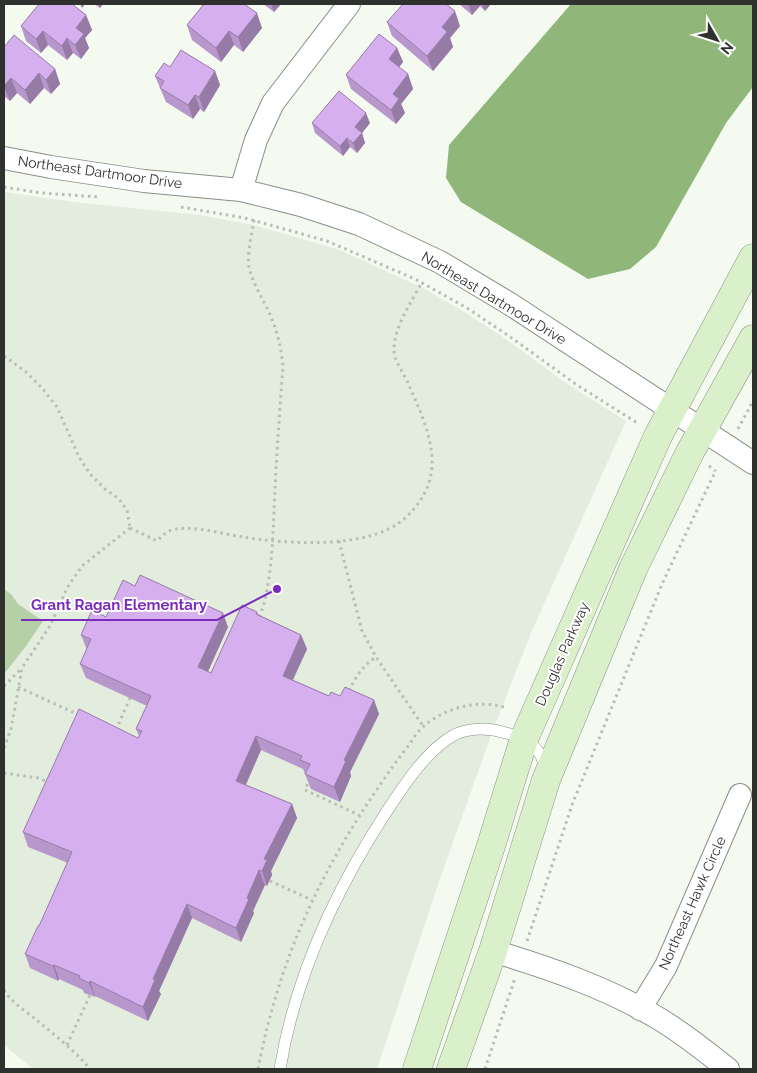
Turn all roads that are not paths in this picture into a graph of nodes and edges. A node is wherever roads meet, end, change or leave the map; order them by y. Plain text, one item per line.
1 (349, 4) edge
2 (4, 158) edge
3 (241, 190) junction
4 (753, 258) edge
5 (753, 339) edge
6 (671, 410) junction
7 (702, 430) junction
8 (753, 463) edge
9 (524, 739) junction
10 (546, 780) junction
11 (740, 796) dead end
12 (493, 951) junction
13 (640, 1009) junction
14 (280, 1069) edge
15 (417, 1069) edge
16 (451, 1069) edge
17 (728, 1069) edge

1 - 3 street
2 - 3 street, Northeast Dartmoor Drive
3 - 6 street, Northeast Dartmoor Drive
4 - 6 street, Douglas Parkway
5 - 7 street
6 - 7 street, Northeast Dartmoor Drive
6 - 9 street, Douglas Parkway
7 - 8 street, Northeast Dartmoor Drive
7 - 10 street
9 - 10 lane
9 - 14 lane
9 - 15 street, Douglas Parkway
10 - 12 street
11 - 13 street, Northeast Hawk Circle
12 - 13 street
12 - 16 street
13 - 17 street

